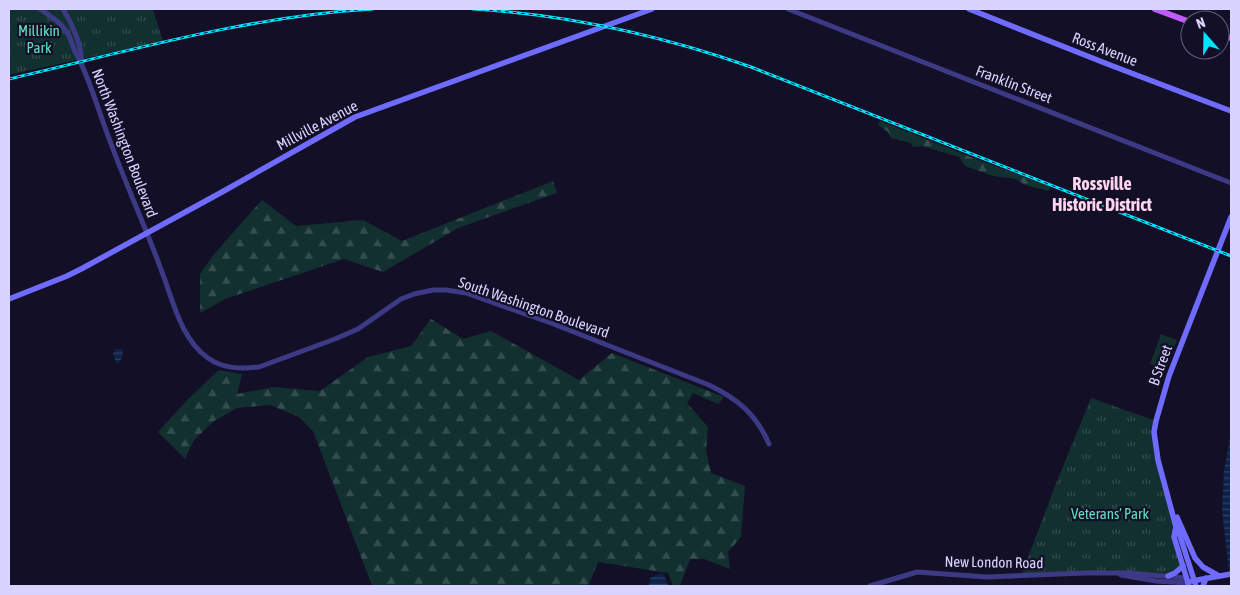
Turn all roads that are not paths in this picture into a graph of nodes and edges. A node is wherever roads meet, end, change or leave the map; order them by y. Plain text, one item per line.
1 (40, 9) edge
2 (63, 9) edge
3 (652, 9) edge
4 (788, 9) edge
5 (969, 9) edge
6 (1155, 9) edge
7 (1180, 18) edge
8 (81, 62) junction
9 (1231, 111) edge
10 (1231, 183) edge
11 (1231, 217) edge
12 (146, 233) junction
13 (9, 299) edge
14 (769, 444) dead end
15 (1172, 508) junction
16 (1176, 527) junction
17 (1183, 566) junction
18 (1121, 574) junction
19 (1231, 574) edge
20 (1168, 576) junction
21 (1219, 576) junction
22 (1206, 578) junction
23 (1194, 579) junction
24 (1188, 582) edge
25 (870, 586) edge
26 (1196, 586) edge
27 (1203, 586) edge

1 - 8 street, North Washington Boulevard
2 - 8 street, North Washington Boulevard
3 - 12 main road, Millville Avenue
4 - 10 street, Franklin Street
5 - 9 main road, Ross Avenue
6 - 7 main road
8 - 12 street, North Washington Boulevard
11 - 15 main road, B Street
12 - 13 main road, Millville Avenue
12 - 14 street, South Washington Boulevard
15 - 16 main road, B Street
15 - 21 main road
16 - 17 main road, B Street
16 - 23 main road, B Street
17 - 20 main road
17 - 24 main road, B Street
18 - 20 street, New London Road
18 - 24 street, New London Road
18 - 25 street, New London Road
19 - 21 main road
20 - 24 street, New London Road
21 - 22 main road
22 - 23 main road
22 - 27 main road
23 - 24 main road
23 - 26 main road, B Street

